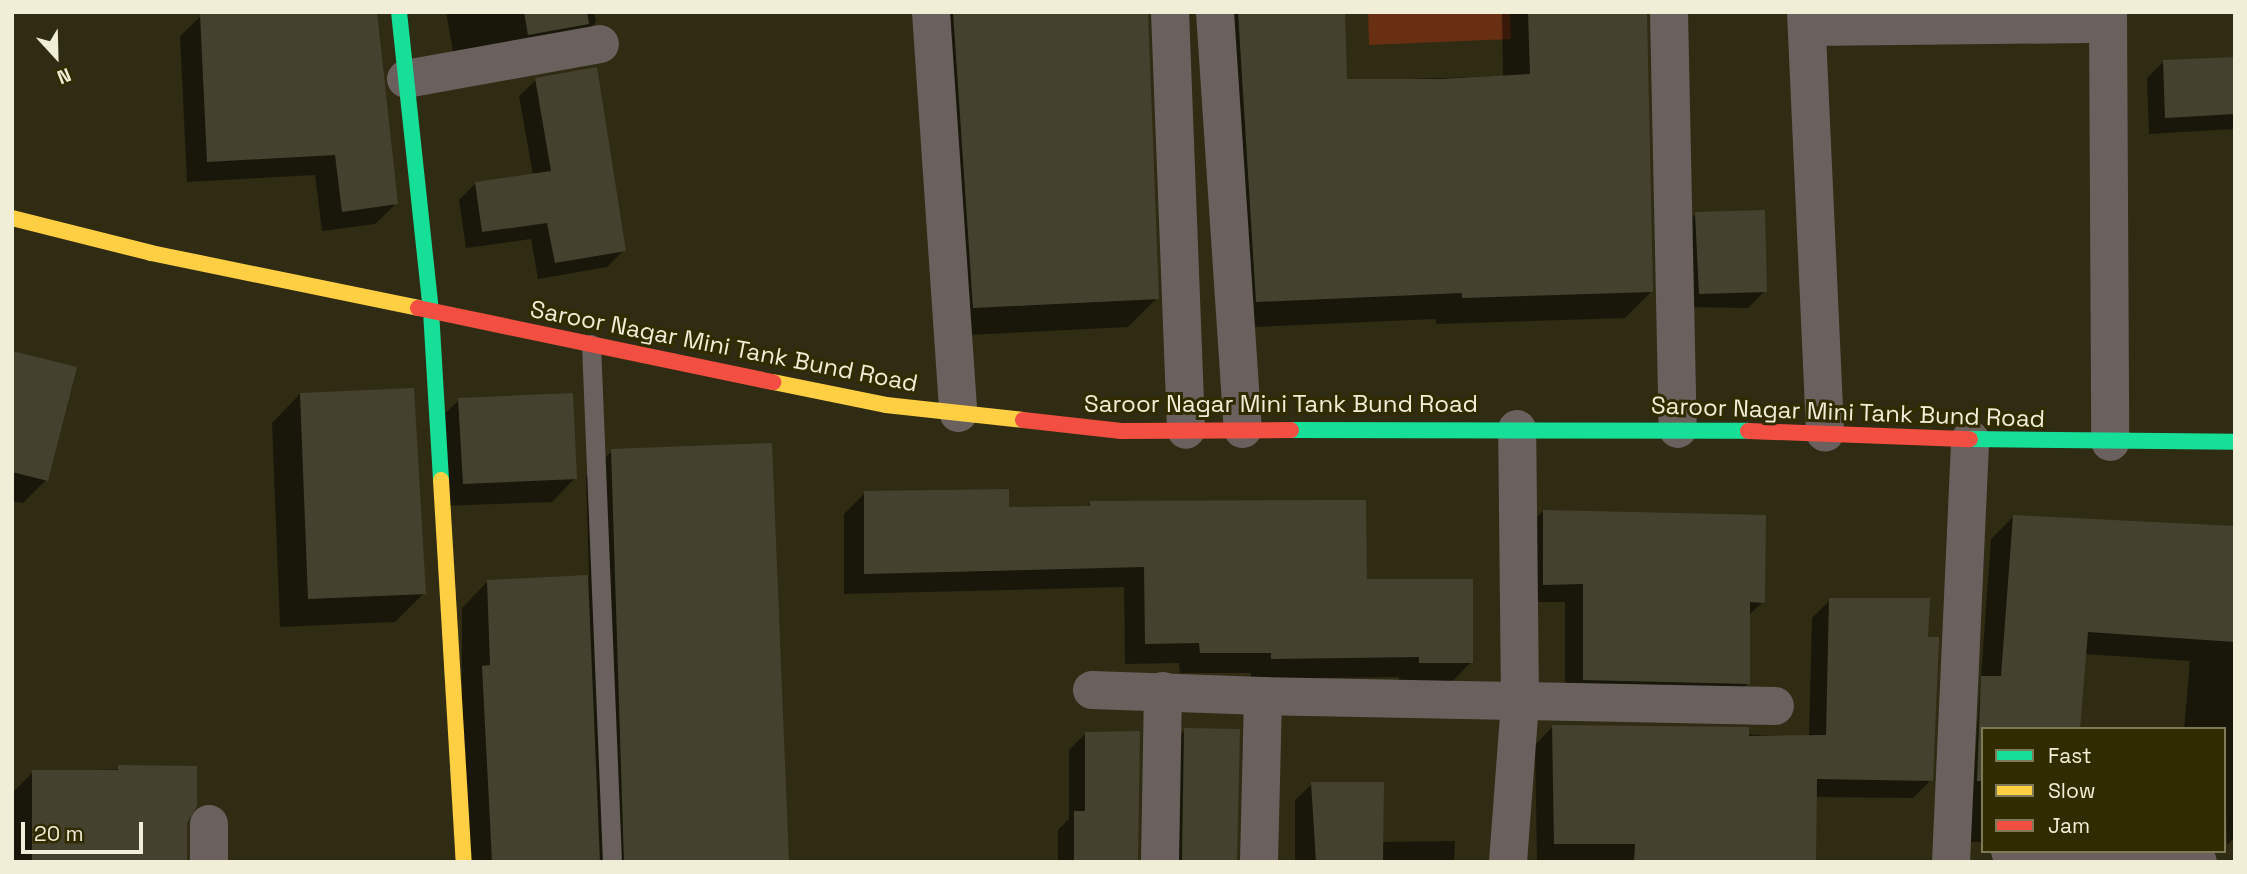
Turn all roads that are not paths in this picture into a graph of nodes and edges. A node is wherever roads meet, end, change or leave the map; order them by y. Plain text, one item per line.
1 (399, 12) edge
2 (931, 12) edge
3 (1170, 12) edge
4 (1215, 12) edge
5 (1669, 12) edge
6 (2108, 18) edge
7 (1807, 20) edge
8 (600, 44) dead end
9 (406, 79) junction
10 (12, 218) edge
11 (431, 311) junction
12 (591, 344) junction
13 (958, 413) junction
14 (1243, 429) junction
15 (1517, 429) junction
16 (1678, 429) junction
17 (1186, 430) junction
18 (1825, 433) junction
19 (1970, 439) junction
20 (2110, 442) junction
21 (2235, 442) edge
22 (1092, 690) dead end
23 (1163, 691) junction
24 (1263, 696) junction
25 (1520, 701) junction
26 (1775, 706) dead end
27 (209, 824) dead end
28 (1962, 853) edge
29 (2044, 853) edge
30 (209, 862) edge
31 (464, 862) edge
32 (612, 862) edge
33 (1160, 862) edge
34 (1259, 862) edge
35 (1508, 862) edge
36 (2198, 862) edge

1 - 9 main road
2 - 13 street
3 - 17 street
4 - 14 street
5 - 16 street
6 - 7 street
6 - 20 street
7 - 18 street
8 - 9 street
9 - 11 main road
10 - 11 main road, Saroor Nagar Mini Tank Bund Road
11 - 12 main road, Saroor Nagar Mini Tank Bund Road
11 - 31 main road
12 - 13 main road, Saroor Nagar Mini Tank Bund Road
12 - 32 lane
13 - 17 main road, Saroor Nagar Mini Tank Bund Road
14 - 15 main road, Saroor Nagar Mini Tank Bund Road
14 - 17 main road, Saroor Nagar Mini Tank Bund Road
15 - 16 main road, Saroor Nagar Mini Tank Bund Road
15 - 25 street
16 - 18 main road, Saroor Nagar Mini Tank Bund Road
18 - 19 main road, Saroor Nagar Mini Tank Bund Road
19 - 20 main road, Saroor Nagar Mini Tank Bund Road
19 - 28 street
20 - 21 main road, Saroor Nagar Mini Tank Bund Road
22 - 23 street
23 - 24 street
23 - 33 street
24 - 25 street
24 - 34 street
25 - 26 street
25 - 35 street
27 - 30 street
29 - 36 street

